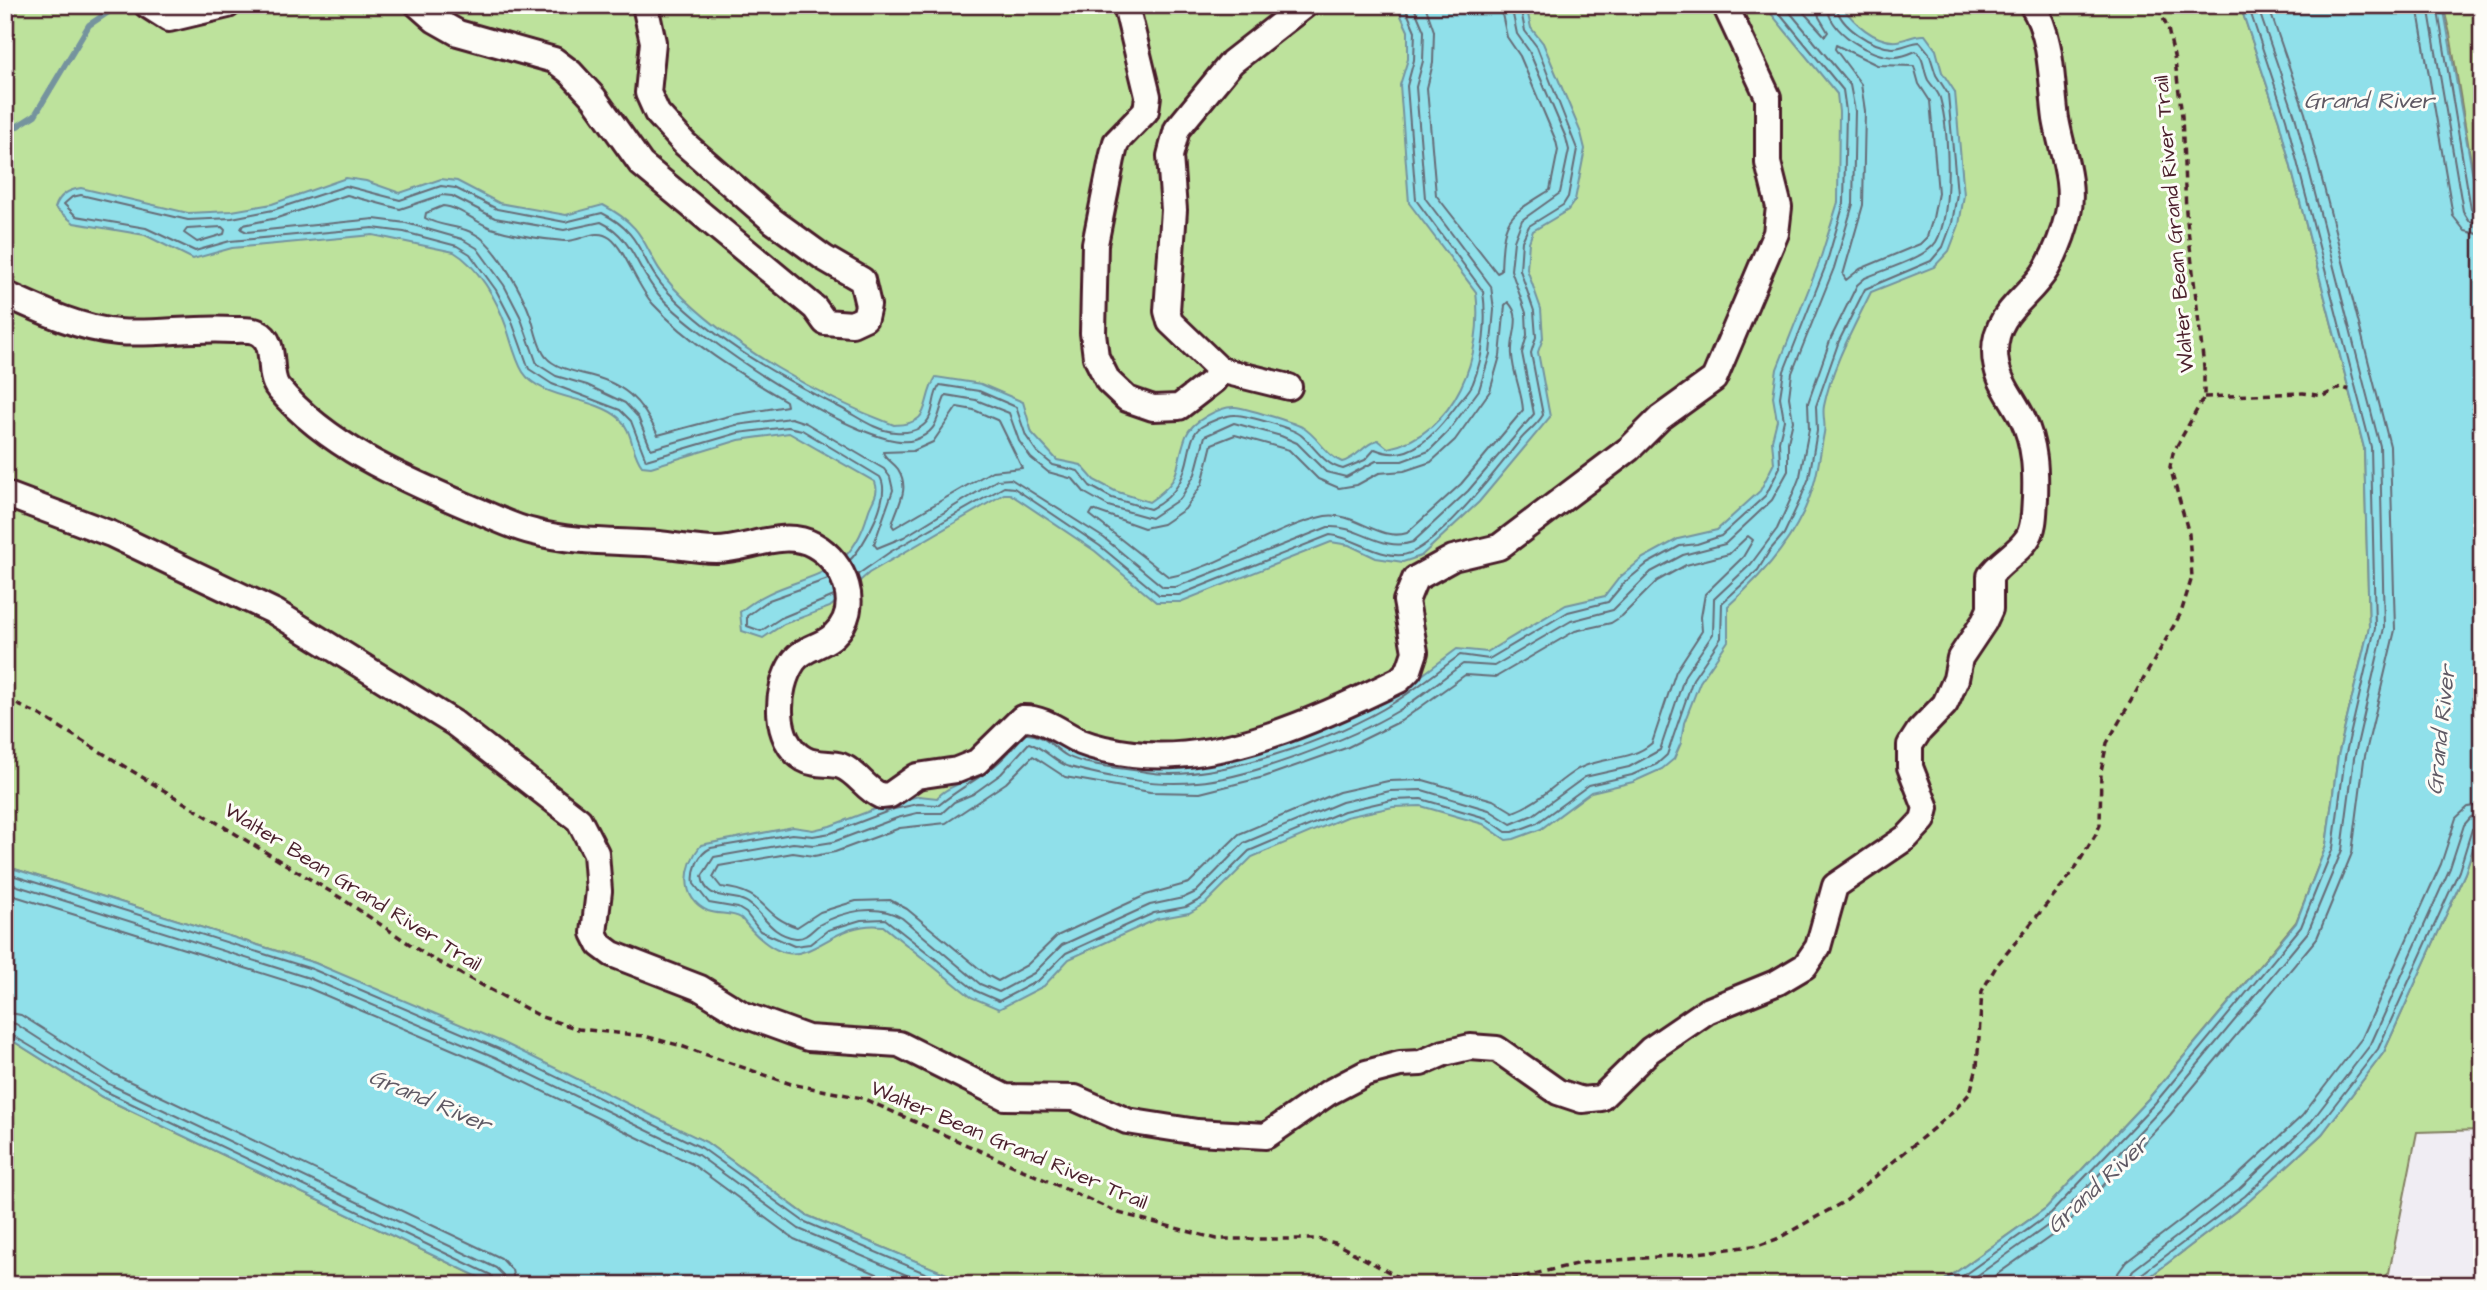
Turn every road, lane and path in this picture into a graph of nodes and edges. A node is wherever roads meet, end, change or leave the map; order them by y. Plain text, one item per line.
1 (148, 5) edge
2 (228, 5) edge
3 (418, 5) edge
4 (645, 5) edge
5 (1126, 5) edge
6 (1305, 5) edge
7 (1725, 5) edge
8 (2032, 5) edge
9 (2157, 5) edge
10 (5, 294) edge
11 (1220, 370) junction
12 (1289, 387) dead end
13 (2348, 390) dead end
14 (2204, 397) junction
15 (5, 494) edge
16 (5, 702) edge
17 (1413, 1285) edge
18 (1489, 1285) edge

1 - 2 lane
3 - 4 lane
5 - 11 lane
6 - 11 lane
7 - 10 lane
8 - 15 lane
9 - 14 path, Walter Bean Grand River Trail
11 - 12 lane
13 - 14 path
14 - 18 path, Walter Bean Grand River Trail
16 - 17 path, Walter Bean Grand River Trail

